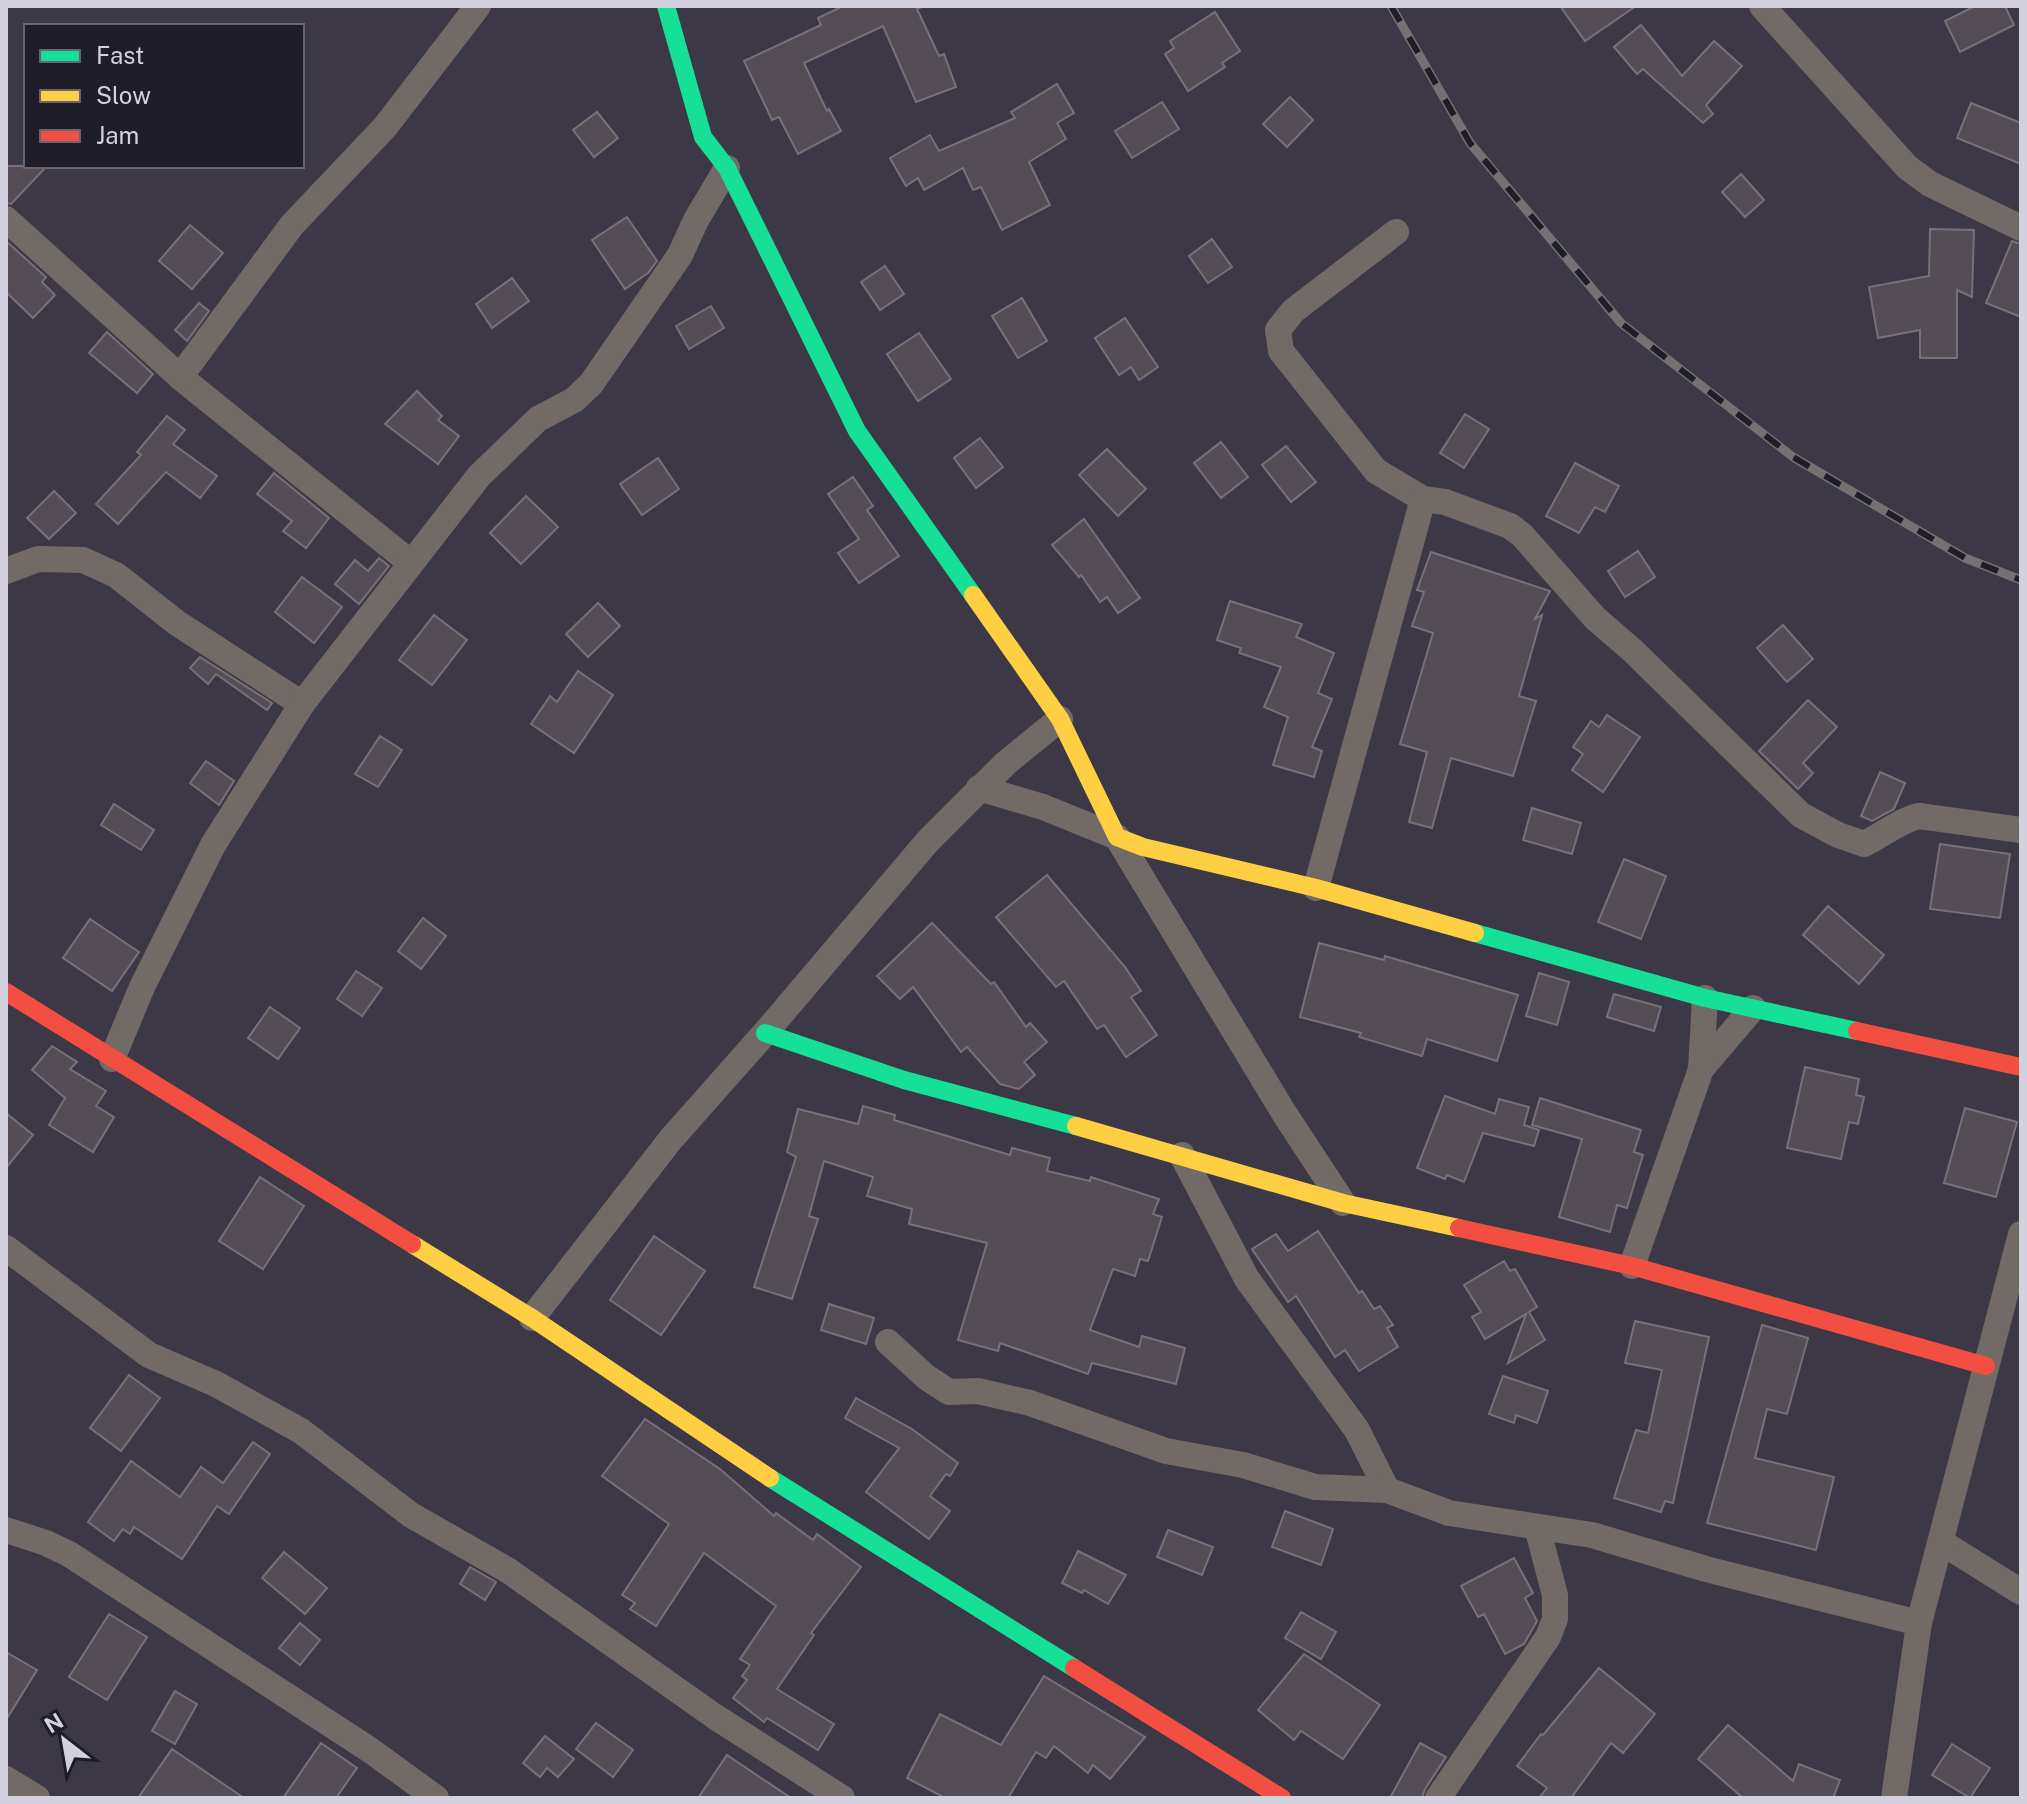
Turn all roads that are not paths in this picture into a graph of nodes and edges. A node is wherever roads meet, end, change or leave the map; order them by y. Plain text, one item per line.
1 (478, 6) edge
2 (666, 6) edge
3 (1762, 6) edge
4 (727, 168) junction
5 (6, 219) edge
6 (2021, 228) edge
7 (1396, 232) dead end
8 (180, 377) junction
9 (1423, 499) junction
10 (411, 563) junction
11 (6, 571) edge
12 (302, 704) junction
13 (1060, 719) junction
14 (979, 788) junction
15 (2021, 830) edge
16 (1117, 837) junction
17 (1316, 888) junction
18 (6, 992) edge
19 (1705, 998) junction
20 (1753, 1008) junction
21 (765, 1033) junction
22 (112, 1059) junction
23 (2021, 1067) edge
24 (1701, 1069) junction
25 (1182, 1155) junction
26 (1343, 1203) junction
27 (2021, 1234) edge
28 (6, 1248) edge
29 (1632, 1266) junction
30 (532, 1318) junction
31 (888, 1342) dead end
32 (1986, 1366) junction
33 (1387, 1490) junction
34 (1537, 1527) junction
35 (6, 1530) edge
36 (1941, 1542) junction
37 (2021, 1592) edge
38 (1919, 1623) junction
39 (6, 1779) edge
40 (37, 1798) edge
41 (436, 1798) edge
42 (842, 1798) edge
43 (1282, 1798) edge
44 (1438, 1798) edge
45 (1894, 1798) edge

1 - 8 street
2 - 4 street
3 - 6 street
4 - 10 street
4 - 13 street
5 - 8 street
7 - 9 street
8 - 10 street
9 - 15 street
9 - 17 street
10 - 12 street
11 - 12 street
12 - 22 street
13 - 14 street
13 - 16 street
14 - 16 street
14 - 21 street
16 - 17 street
16 - 26 street
17 - 19 street
18 - 22 street
19 - 20 street
19 - 24 street
20 - 23 street
20 - 24 street
21 - 25 street
21 - 30 street
22 - 30 street
24 - 29 street
25 - 26 street
25 - 33 street
26 - 29 street
27 - 32 street
28 - 42 street
29 - 32 street
30 - 43 street
31 - 33 street
32 - 36 street
33 - 34 street
34 - 38 street
34 - 44 street
35 - 41 street
36 - 37 street
36 - 38 street
38 - 45 street
39 - 40 street

